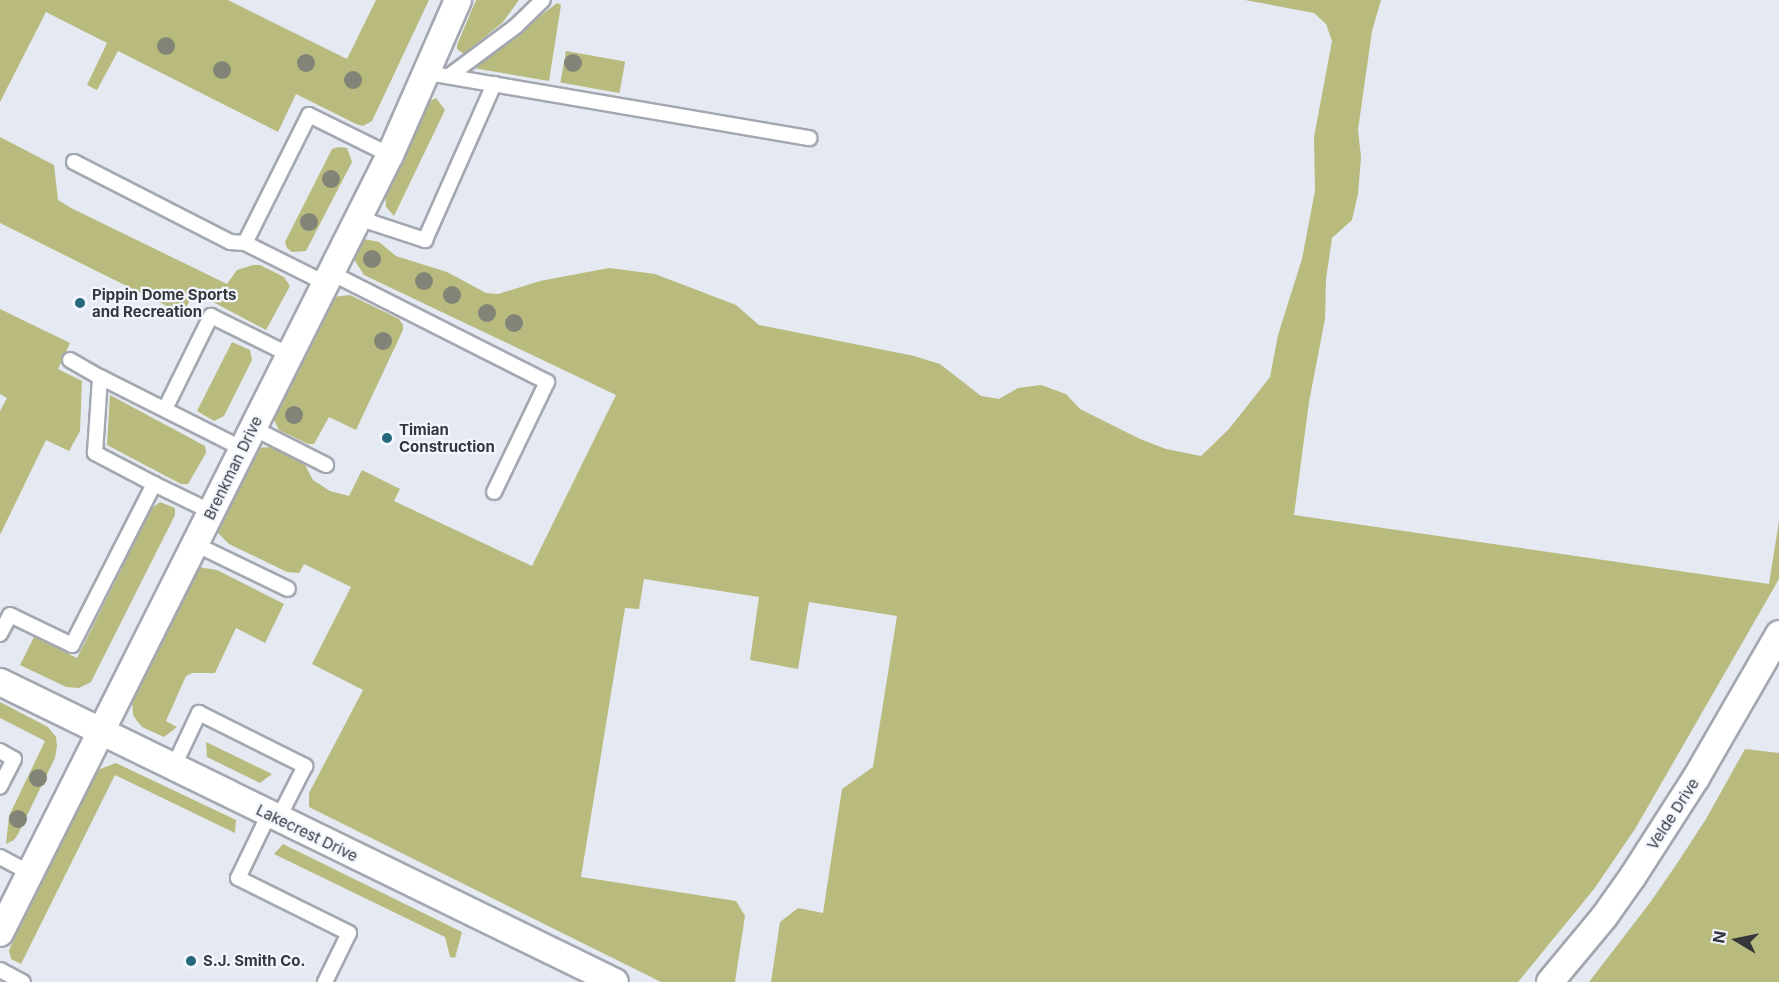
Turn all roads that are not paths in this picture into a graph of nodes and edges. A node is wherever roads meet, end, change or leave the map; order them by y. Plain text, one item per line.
1 (458, 0) edge
2 (543, 0) edge
3 (438, 75) junction
4 (494, 84) junction
5 (809, 138) dead end
6 (390, 155) junction
7 (74, 162) dead end
8 (358, 218) junction
9 (245, 243) junction
10 (328, 278) junction
11 (290, 355) junction
12 (70, 360) dead end
13 (100, 376) junction
14 (165, 409) junction
15 (248, 438) junction
16 (326, 465) dead end
17 (154, 484) junction
18 (494, 492) dead end
19 (212, 512) junction
20 (195, 544) junction
21 (288, 589) dead end
22 (1, 632) edge
23 (1779, 634) edge
24 (0, 682) edge
25 (101, 733) junction
26 (0, 751) edge
27 (173, 768) junction
28 (0, 787) edge
29 (274, 817) junction
30 (0, 857) edge
31 (30, 873) junction
32 (0, 933) edge
33 (0, 970) edge
34 (23, 982) edge
35 (325, 982) edge
36 (615, 982) edge
37 (1551, 982) edge

1 - 3 street, Brenkman Drive
2 - 3 lane
3 - 4 lane
3 - 6 street, Brenkman Drive
4 - 5 lane
4 - 8 lane
6 - 8 street, Brenkman Drive
6 - 9 lane
7 - 9 lane
8 - 10 street, Brenkman Drive
9 - 10 lane
10 - 11 street, Brenkman Drive
10 - 18 lane
11 - 14 lane
11 - 15 street, Brenkman Drive
12 - 13 lane
13 - 14 lane
13 - 17 lane
14 - 15 lane
15 - 16 lane
15 - 19 street, Brenkman Drive
17 - 19 lane
17 - 22 lane
19 - 20 street, Brenkman Drive
20 - 21 lane
20 - 25 street, Brenkman Drive
23 - 37 street, Velde Drive
24 - 25 street, Lakecrest Drive
25 - 27 street, Lakecrest Drive
25 - 31 street, Brenkman Drive
26 - 28 lane
27 - 29 street, Lakecrest Drive
27 - 29 lane
29 - 35 lane
29 - 36 street, Lakecrest Drive
30 - 31 lane
31 - 32 street, Brenkman Drive
33 - 34 lane

